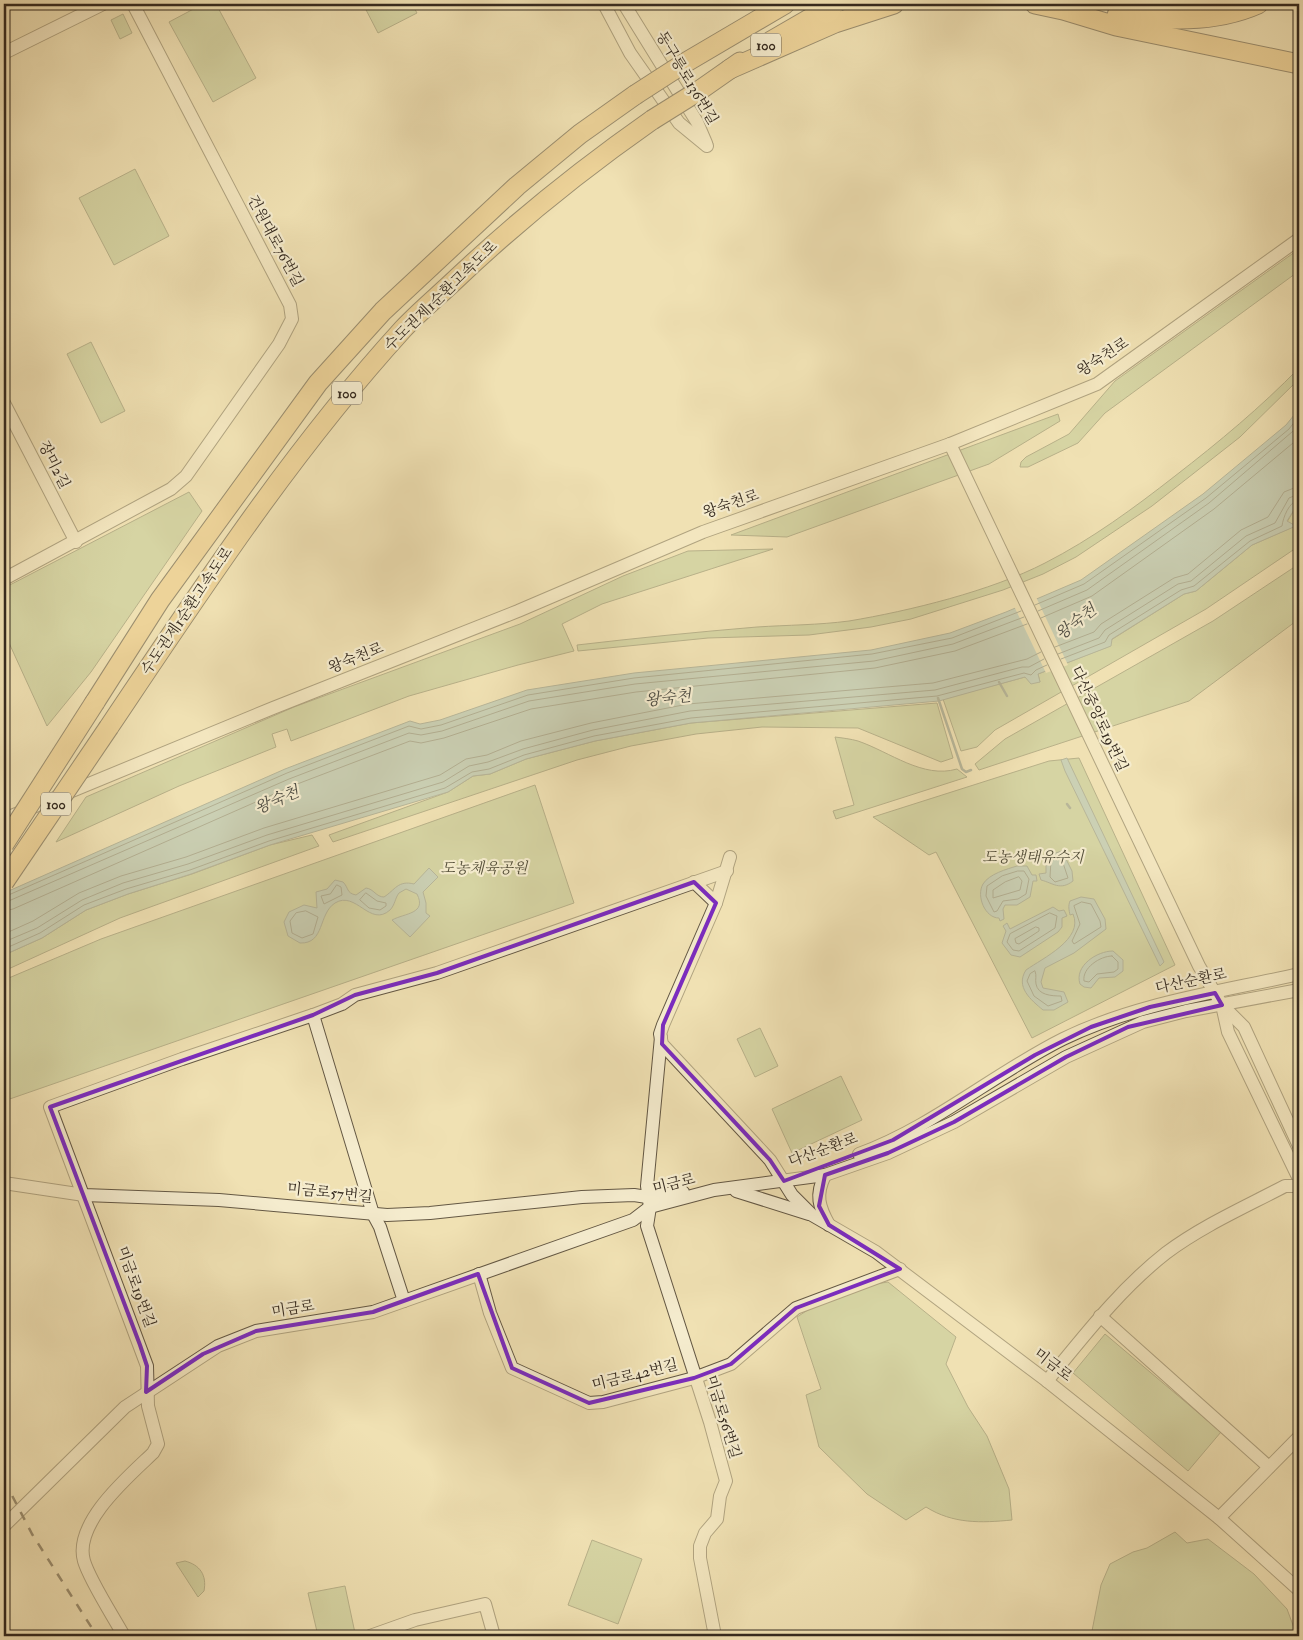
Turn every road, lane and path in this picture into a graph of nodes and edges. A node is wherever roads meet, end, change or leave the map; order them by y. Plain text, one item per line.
1 (103, 4) edge
2 (133, 4) edge
3 (604, 4) edge
4 (624, 4) edge
5 (770, 4) edge
6 (785, 4) edge
7 (834, 4) edge
8 (894, 4) edge
9 (1035, 4) edge
10 (1258, 4) edge
11 (1063, 10) junction
12 (718, 42) junction
13 (4, 53) edge
14 (1299, 64) edge
15 (730, 69) junction
16 (1299, 239) edge
17 (4, 403) edge
18 (952, 449) junction
19 (76, 542) junction
20 (4, 579) edge
21 (150, 759) junction
22 (4, 820) edge
23 (4, 828) edge
24 (4, 844) edge
25 (730, 856) dead end
26 (727, 871) junction
27 (4, 882) edge
28 (694, 882) junction
29 (716, 902) junction
30 (1299, 974) edge
31 (1299, 990) edge
32 (1215, 993) junction
33 (1222, 1005) junction
34 (313, 1015) junction
35 (661, 1037) junction
36 (1299, 1146) edge
37 (1297, 1174) edge
38 (825, 1175) junction
39 (784, 1181) junction
40 (4, 1183) edge
41 (1285, 1186) junction
42 (1299, 1186) edge
43 (720, 1190) junction
44 (84, 1195) junction
45 (648, 1202) junction
46 (372, 1214) junction
47 (812, 1215) junction
48 (829, 1225) junction
49 (900, 1269) junction
50 (479, 1274) junction
51 (404, 1301) junction
52 (1100, 1316) junction
53 (694, 1378) junction
54 (1048, 1381) junction
55 (146, 1392) junction
56 (1299, 1437) edge
57 (1269, 1467) junction
58 (1219, 1518) junction
59 (4, 1526) edge
60 (1299, 1590) edge
61 (377, 1635) edge
62 (124, 1636) edge
63 (494, 1636) edge
64 (715, 1636) edge

1 - 13 street
2 - 19 street, 건원대로76번길
3 - 4 street, 동구릉로136번길
5 - 12 highway
6 - 12 highway, 수도권제1순환고속도로 / 100
7 - 15 highway, 수도권제1순환고속도로 / 100
8 - 15 highway
9 - 11 highway
10 - 11 highway
11 - 14 highway
12 - 24 highway, 수도권제1순환고속도로 / 100, bridge
15 - 27 highway, 수도권제1순환고속도로 / 100, bridge
16 - 18 street, 왕숙천로
17 - 19 street, 장미2길
18 - 21 street, 왕숙천로
18 - 32 street, 다산중앙로19번길
19 - 20 street, 건원대로76번길
21 - 22 street, 왕숙천로
21 - 23 street, 왕숙천로
25 - 26 street, 미금로56번길
26 - 28 street
26 - 29 street, 미금로56번길
28 - 29 street
28 - 34 street
29 - 35 street, 미금로56번길
30 - 32 street, 다산순환로
31 - 33 street, 다산순환로
32 - 33 street, 다산중앙로19번길
32 - 39 street, 다산순환로
33 - 36 street, 다산중앙로19번길
33 - 37 street, 다산중앙로19번길
33 - 38 street, 다산순환로
34 - 44 street, 미금로19번길
34 - 46 street
35 - 39 street
35 - 45 street, 미금로56번길
37 - 41 street
38 - 39 street, 다산순환로
38 - 48 street
39 - 43 street, 미금로
39 - 47 street, 미금로
40 - 44 street, 미금로57번길
41 - 42 street
41 - 52 street
43 - 45 street, 미금로
43 - 47 street
44 - 46 street, 미금로57번길
44 - 55 street, 미금로19번길
45 - 46 street, 미금로57번길
45 - 50 street, 미금로
45 - 53 street, 미금로56번길
46 - 51 street
47 - 48 street, 미금로
48 - 49 street, 미금로
49 - 53 street, 미금로42번길
49 - 54 street, 미금로
50 - 51 street, 미금로
50 - 53 street, 미금로42번길
51 - 55 street, 미금로
52 - 54 street
52 - 57 street
53 - 64 street, 미금로56번길
54 - 58 street, 미금로
55 - 59 street, 미금로
55 - 62 street, 미금로19번길
56 - 57 street
57 - 58 street
58 - 60 street, 미금로
61 - 63 street

